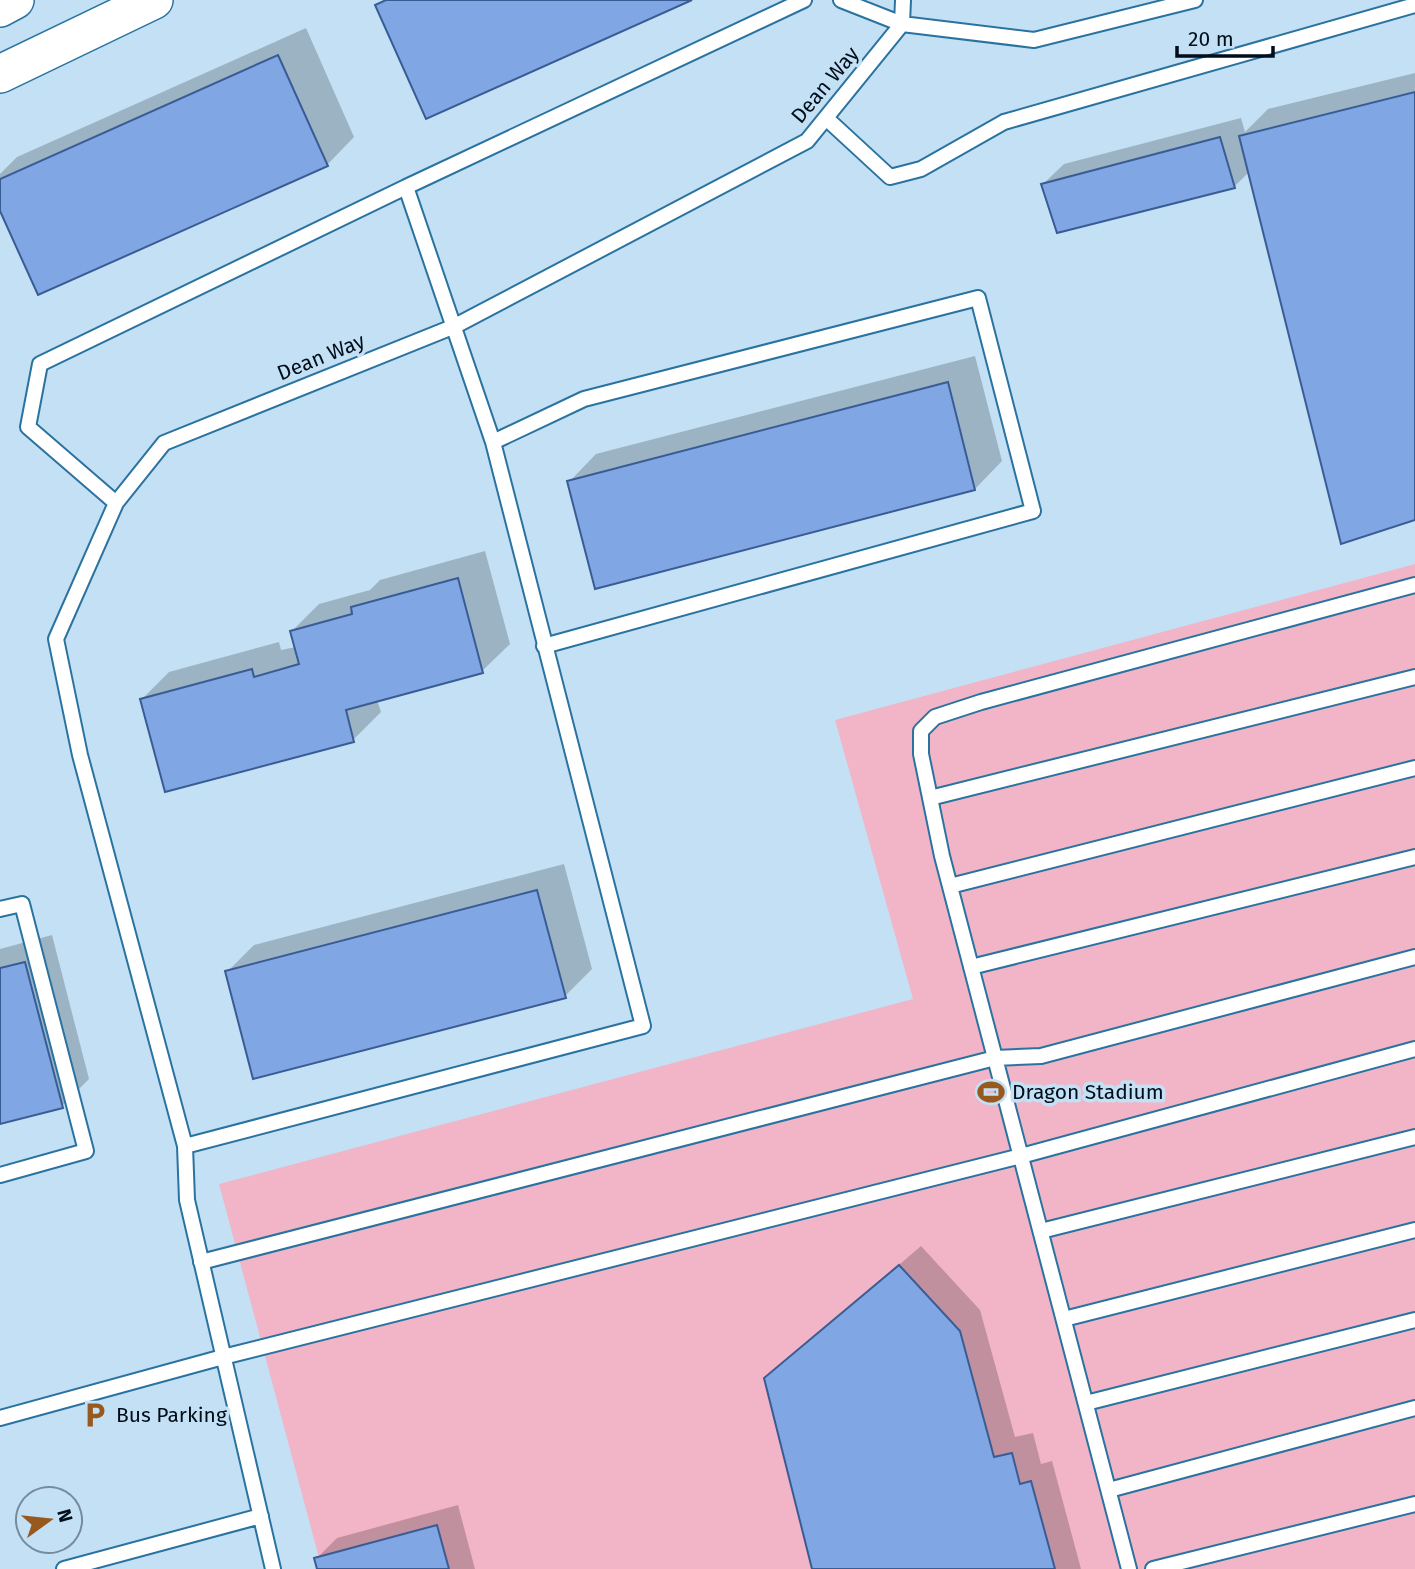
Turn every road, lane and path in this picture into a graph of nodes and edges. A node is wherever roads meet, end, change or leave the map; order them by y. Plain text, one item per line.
1 (15, 0) edge
2 (153, 0) edge
3 (804, 0) edge
4 (841, 0) edge
5 (903, 0) edge
6 (1195, 0) edge
7 (1415, 5) edge
8 (0, 8) edge
9 (902, 24) junction
10 (0, 74) edge
11 (826, 118) junction
12 (406, 187) junction
13 (455, 327) junction
14 (494, 442) junction
15 (116, 503) junction
16 (1415, 585) edge
17 (544, 646) junction
18 (1415, 677) edge
19 (1415, 768) edge
20 (930, 798) junction
21 (1415, 857) edge
22 (950, 886) junction
23 (0, 909) edge
24 (1415, 957) edge
25 (971, 967) junction
26 (1415, 1049) edge
27 (995, 1058) junction
28 (1415, 1137) edge
29 (185, 1146) junction
30 (1021, 1156) junction
31 (0, 1175) edge
32 (1415, 1230) edge
33 (1041, 1231) junction
34 (201, 1262) junction
35 (1064, 1319) junction
36 (1415, 1320) edge
37 (223, 1357) junction
38 (1086, 1403) junction
39 (1415, 1408) edge
40 (0, 1418) edge
41 (1109, 1490) junction
42 (1415, 1504) edge
43 (261, 1516) junction
44 (64, 1569) edge
45 (273, 1569) edge
46 (1129, 1569) edge
47 (1153, 1569) edge

1 - 8 main road
2 - 10 main road
3 - 12 lane
4 - 9 lane
5 - 9 lane
6 - 9 lane
7 - 11 lane
9 - 11 lane, Dean Way
11 - 13 lane, Dean Way
12 - 13 lane
12 - 15 lane
13 - 14 lane
13 - 15 lane, Dean Way
14 - 17 lane
14 - 17 lane
15 - 29 lane, Dean Way
16 - 20 lane
17 - 29 lane
18 - 20 lane
19 - 22 lane
20 - 22 lane
21 - 25 lane
22 - 25 lane
23 - 31 lane
24 - 27 lane
25 - 27 lane
26 - 30 lane
27 - 30 lane
27 - 34 lane
28 - 33 lane
29 - 34 lane, Dean Way
30 - 33 lane
30 - 37 lane
32 - 35 lane
33 - 35 lane
34 - 37 lane, Dean Way
35 - 38 lane
36 - 38 lane
37 - 40 lane
37 - 43 lane, Dean Way
38 - 41 lane
39 - 41 lane
41 - 46 lane
42 - 47 lane
43 - 44 lane
43 - 45 lane, Dean Way

